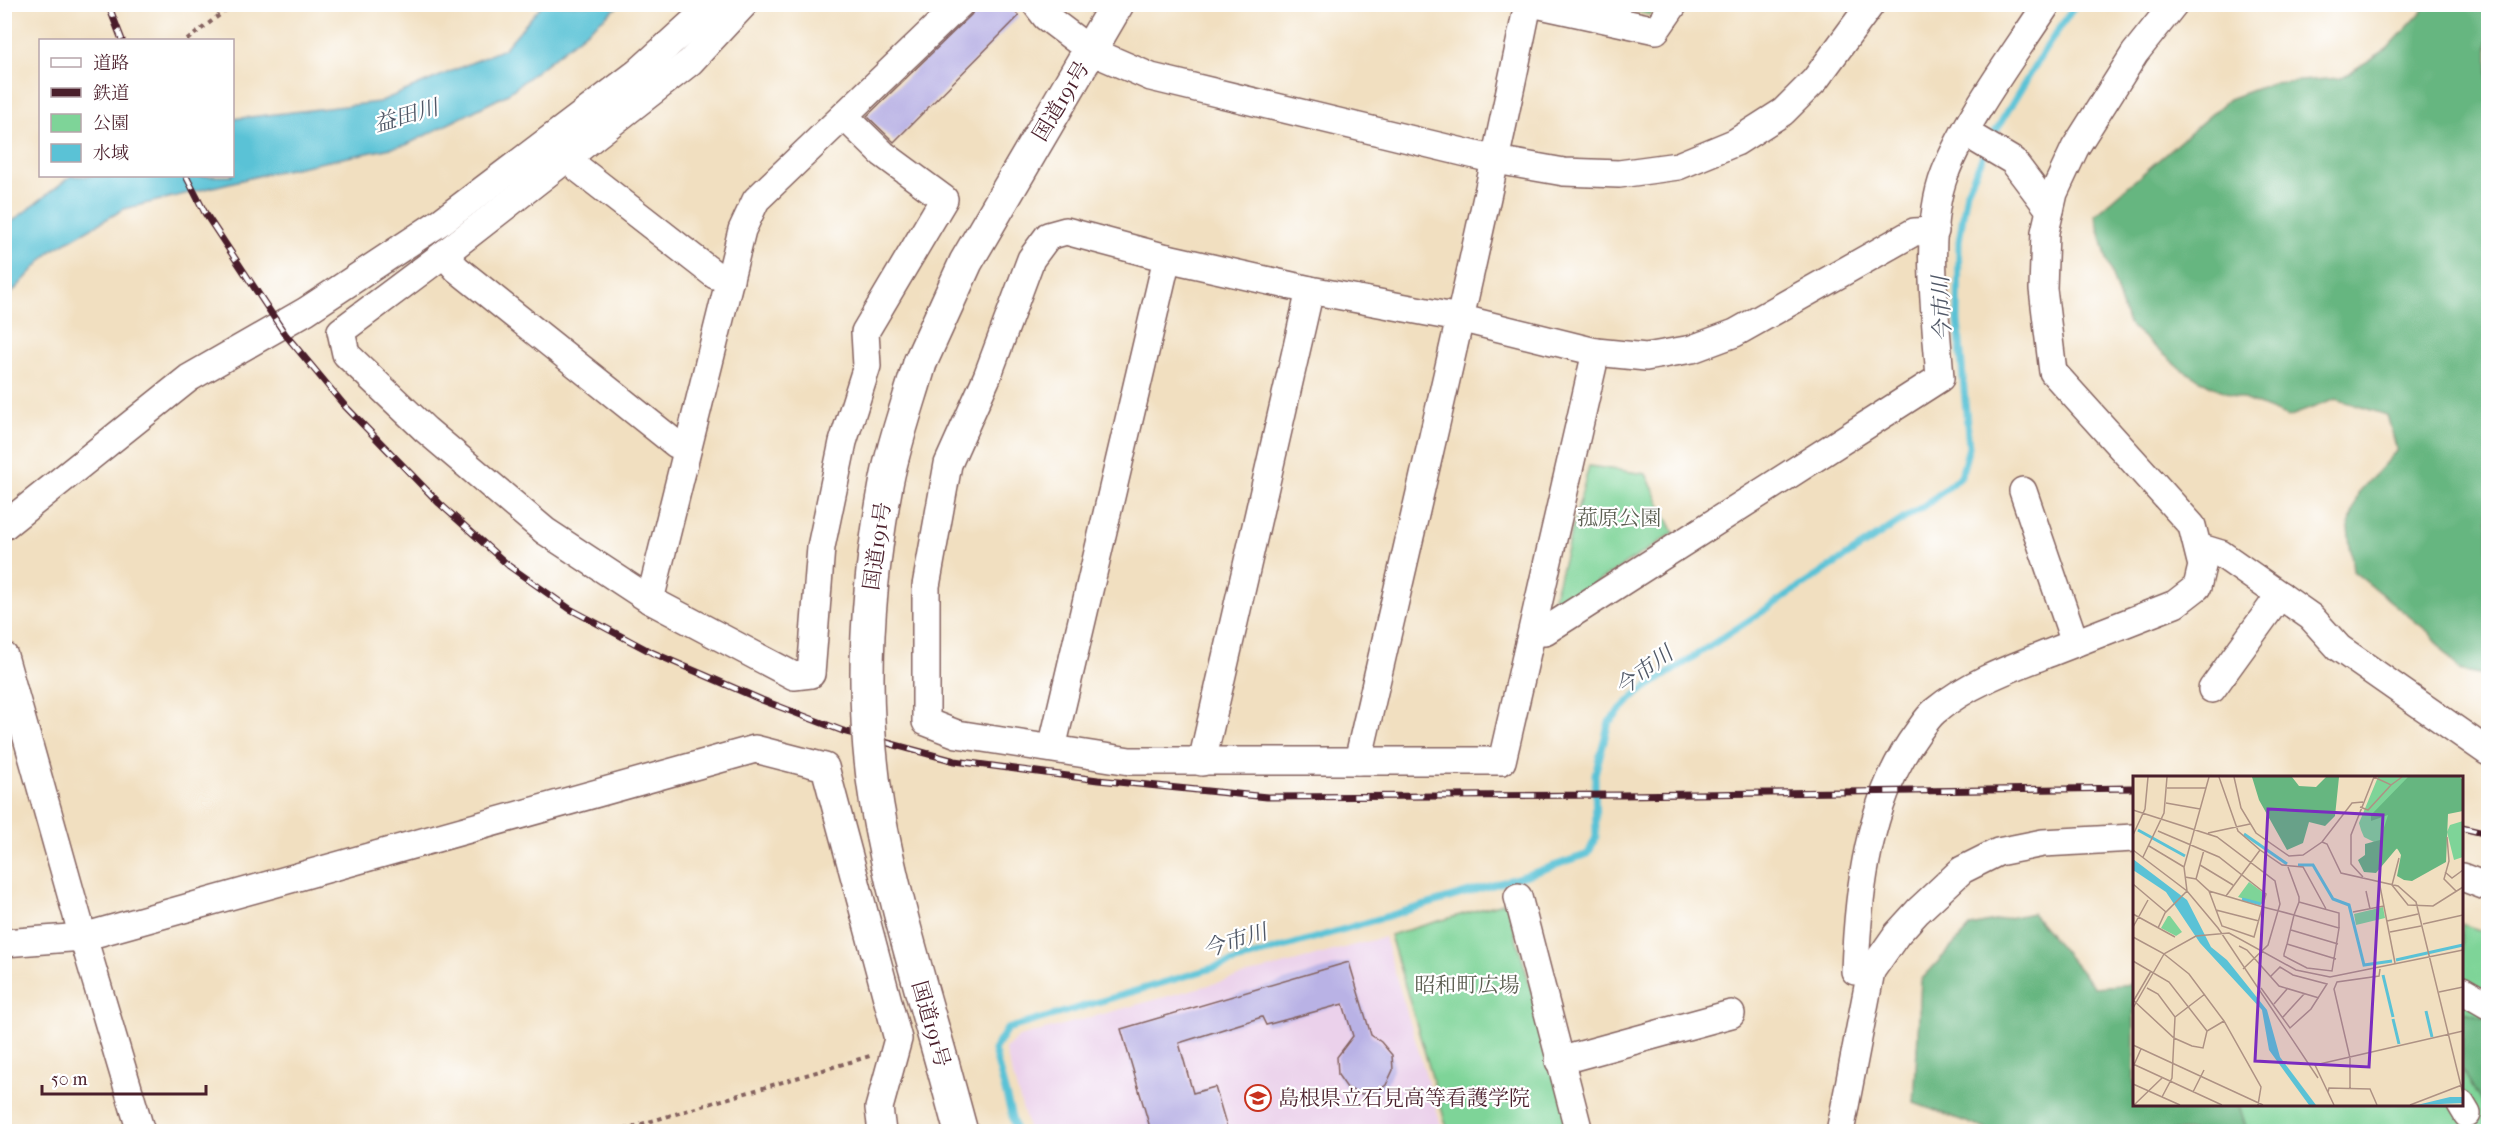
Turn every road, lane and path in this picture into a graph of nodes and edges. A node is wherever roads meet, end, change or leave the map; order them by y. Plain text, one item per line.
1 (234, 4) edge
2 (713, 4) edge
3 (744, 4) edge
4 (960, 4) edge
5 (1036, 4) edge
6 (1117, 4) edge
7 (1528, 4) edge
8 (1536, 4) edge
9 (1674, 4) edge
10 (1871, 4) edge
11 (2047, 4) edge
12 (2174, 4) edge
13 (188, 39) edge
14 (1091, 51) junction
15 (843, 116) junction
16 (1969, 136) junction
17 (571, 156) junction
18 (1496, 160) junction
19 (2050, 210) junction
20 (1935, 231) junction
21 (444, 254) junction
22 (1167, 258) junction
23 (730, 280) junction
24 (1310, 290) junction
25 (1459, 318) junction
26 (1596, 352) junction
27 (687, 449) junction
28 (2023, 491) dead end
29 (4, 526) edge
30 (2198, 547) junction
31 (2280, 595) junction
32 (650, 600) junction
33 (1533, 630) junction
34 (2075, 643) junction
35 (4, 656) edge
36 (2212, 689) dead end
37 (1052, 748) junction
38 (2488, 752) edge
39 (1358, 761) junction
40 (1202, 762) junction
41 (2133, 838) edge
42 (2463, 878) edge
43 (2488, 887) edge
44 (1518, 897) dead end
45 (83, 937) junction
46 (4, 943) edge
47 (1871, 971) junction
48 (2463, 991) edge
49 (2488, 1005) edge
50 (1731, 1014) dead end
51 (895, 1048) junction
52 (1559, 1061) junction
53 (141, 1131) edge
54 (615, 1131) edge
55 (882, 1131) edge
56 (961, 1131) edge
57 (1579, 1131) edge
58 (1840, 1131) edge

1 - 13 path
2 - 29 street
3 - 17 street
4 - 15 street
5 - 14 street
6 - 14 highway, 国道191号
7 - 18 street
8 - 9 street
10 - 18 street
11 - 16 street
12 - 19 street
14 - 18 street
14 - 56 highway, 国道191号, bridge
15 - 23 street
15 - 32 street
16 - 19 street
16 - 20 street
17 - 21 street
17 - 23 street
18 - 25 street
19 - 30 street
20 - 26 street
20 - 33 street
21 - 27 street
21 - 32 street
22 - 24 street
22 - 37 street
22 - 37 street
23 - 27 street
24 - 25 street
24 - 40 street
25 - 26 street
25 - 39 street
26 - 33 street
27 - 32 street
28 - 34 street
30 - 31 street
30 - 34 street
31 - 36 street
31 - 38 street
33 - 39 street
34 - 47 street
35 - 45 street
37 - 40 street
39 - 40 street
41 - 47 street
42 - 43 street
44 - 52 street
45 - 46 street
45 - 51 street
45 - 53 street
47 - 58 street
48 - 49 street
50 - 52 street
51 - 54 path
51 - 55 street
52 - 57 street

